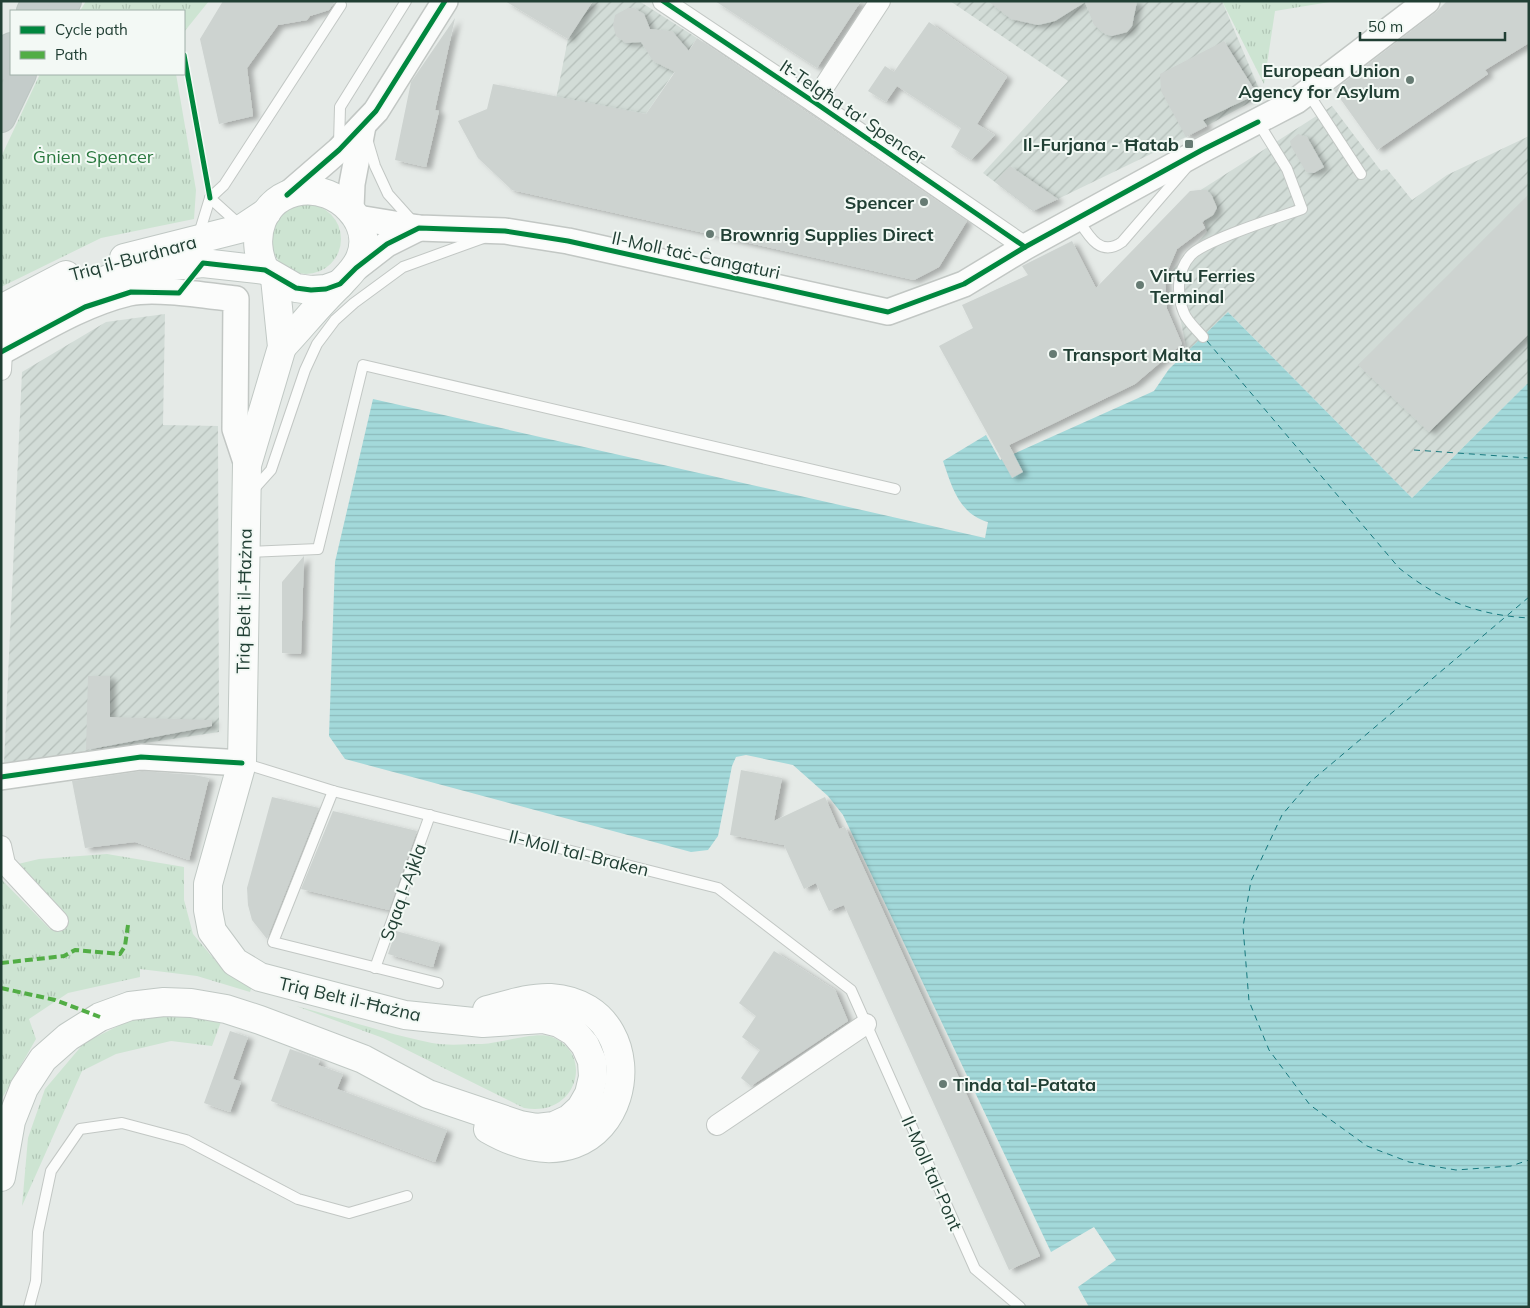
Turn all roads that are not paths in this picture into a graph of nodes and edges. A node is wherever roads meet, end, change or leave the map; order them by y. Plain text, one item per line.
1 (406, 1) edge
2 (445, 1) edge
3 (663, 1) edge
4 (880, 1) edge
5 (1427, 1) edge
6 (341, 5) dead end
7 (8, 62) edge
8 (1308, 93) junction
9 (814, 102) junction
10 (1, 118) edge
11 (1258, 122) junction
12 (363, 126) junction
13 (339, 150) junction
14 (1202, 150) junction
15 (1361, 174) dead end
16 (210, 198) junction
17 (277, 204) junction
18 (355, 213) junction
19 (1078, 219) junction
20 (243, 228) junction
21 (419, 228) junction
22 (505, 231) junction
23 (1025, 247) junction
24 (200, 252) junction
25 (270, 274) junction
26 (348, 276) junction
27 (179, 293) junction
28 (1, 309) edge
29 (1203, 337) dead end
30 (282, 347) junction
31 (1, 352) edge
32 (247, 465) junction
33 (895, 489) dead end
34 (246, 498) junction
35 (244, 552) junction
36 (242, 763) junction
37 (1, 777) edge
38 (333, 791) junction
39 (430, 815) junction
40 (1, 846) edge
41 (58, 921) dead end
42 (375, 968) junction
43 (438, 983) dead end
44 (866, 1024) junction
45 (717, 1125) dead end
46 (1, 1177) edge
47 (408, 1196) dead end
48 (29, 1307) edge
49 (1020, 1307) edge

1 - 13 lane
2 - 12 street
3 - 9 street, It-Telgħa ta' Spencer
4 - 9 street
5 - 8 street, Il-Moll taċ-Ċangaturi
6 - 16 lane
7 - 10 highway
8 - 11 street, Il-Moll taċ-Ċangaturi
8 - 15 lane
9 - 23 street, It-Telgħa ta' Spencer
11 - 14 street, Il-Moll taċ-Ċangaturi
11 - 29 lane
12 - 13 street
12 - 18 street
12 - 21 lane
13 - 17 street
14 - 19 street, Il-Moll taċ-Ċangaturi
14 - 19 lane
16 - 20 lane
16 - 24 lane
17 - 18 main road
17 - 20 main road, Triq il-Burdnara
17 - 25 main road
18 - 21 street, Il-Moll taċ-Ċangaturi
18 - 26 main road
19 - 23 street, Il-Moll taċ-Ċangaturi
20 - 24 main road, Triq il-Burdnara
21 - 22 street, Il-Moll taċ-Ċangaturi
21 - 26 street, Il-Moll taċ-Ċangaturi
22 - 23 street, Il-Moll taċ-Ċangaturi
22 - 34 lane
24 - 25 main road
24 - 27 lane
24 - 28 main road, Triq il-Burdnara
24 - 31 main road
25 - 26 main road
25 - 30 main road
26 - 30 main road
27 - 31 street
27 - 32 street
30 - 32 main road, Triq Belt il-Ħażna
32 - 34 main road, Triq Belt il-Ħażna
33 - 35 lane
34 - 35 main road, Triq Belt il-Ħażna
35 - 36 main road, Triq Belt il-Ħażna
36 - 37 street
36 - 38 lane, Il-Moll tal-Braken
36 - 46 main road, Triq Belt il-Ħażna
38 - 39 lane, Il-Moll tal-Braken
38 - 42 lane
39 - 42 lane, Sqaq l-Ajkla
39 - 44 lane, Il-Moll tal-Braken
40 - 41 street
42 - 43 lane
44 - 45 street
44 - 49 lane, Il-Moll tal-Pont
47 - 48 lane

